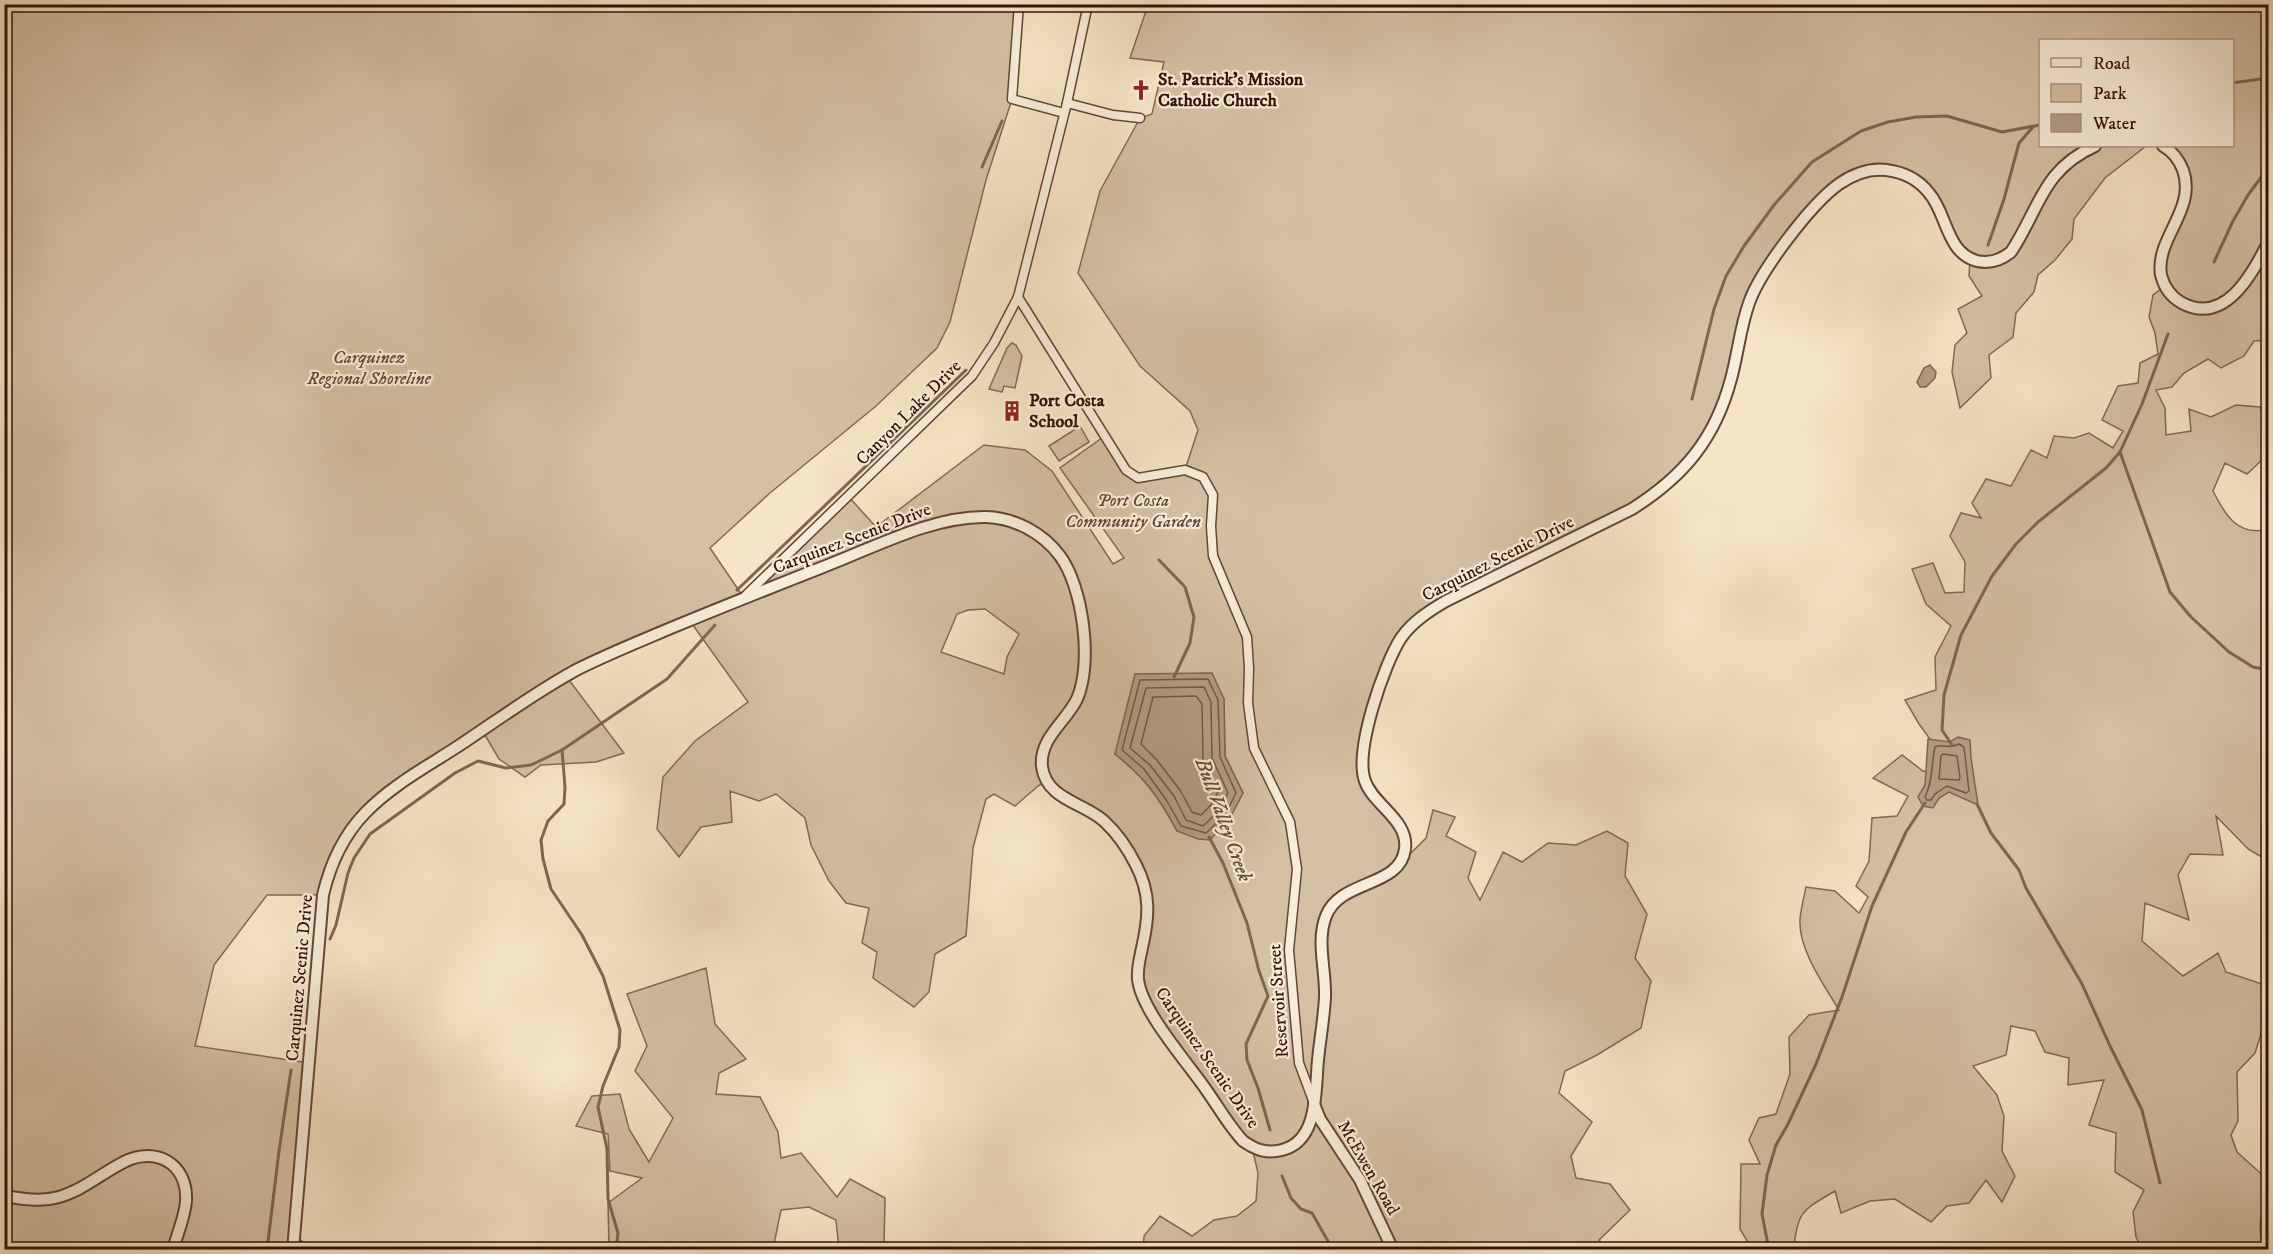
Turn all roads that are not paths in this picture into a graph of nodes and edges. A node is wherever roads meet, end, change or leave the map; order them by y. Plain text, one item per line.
1 (1019, 4) edge
2 (1088, 4) edge
3 (1067, 103) junction
4 (1064, 113) junction
5 (1140, 118) dead end
6 (2093, 147) edge
7 (2164, 147) edge
8 (2268, 243) edge
9 (1018, 297) junction
10 (743, 598) junction
11 (1314, 1103) junction
12 (4, 1196) edge
13 (173, 1250) edge
14 (293, 1250) edge
15 (1393, 1250) edge

1 - 4 street
2 - 3 street, Canyon Lake Drive
3 - 4 street, Canyon Lake Drive
3 - 5 street
4 - 9 street, Canyon Lake Drive
6 - 11 street, Carquinez Scenic Drive
7 - 8 street
9 - 10 street, Canyon Lake Drive
9 - 11 street, Reservoir Street
10 - 11 street, Carquinez Scenic Drive
10 - 14 street, Carquinez Scenic Drive
11 - 15 street, McEwen Road
12 - 13 street

